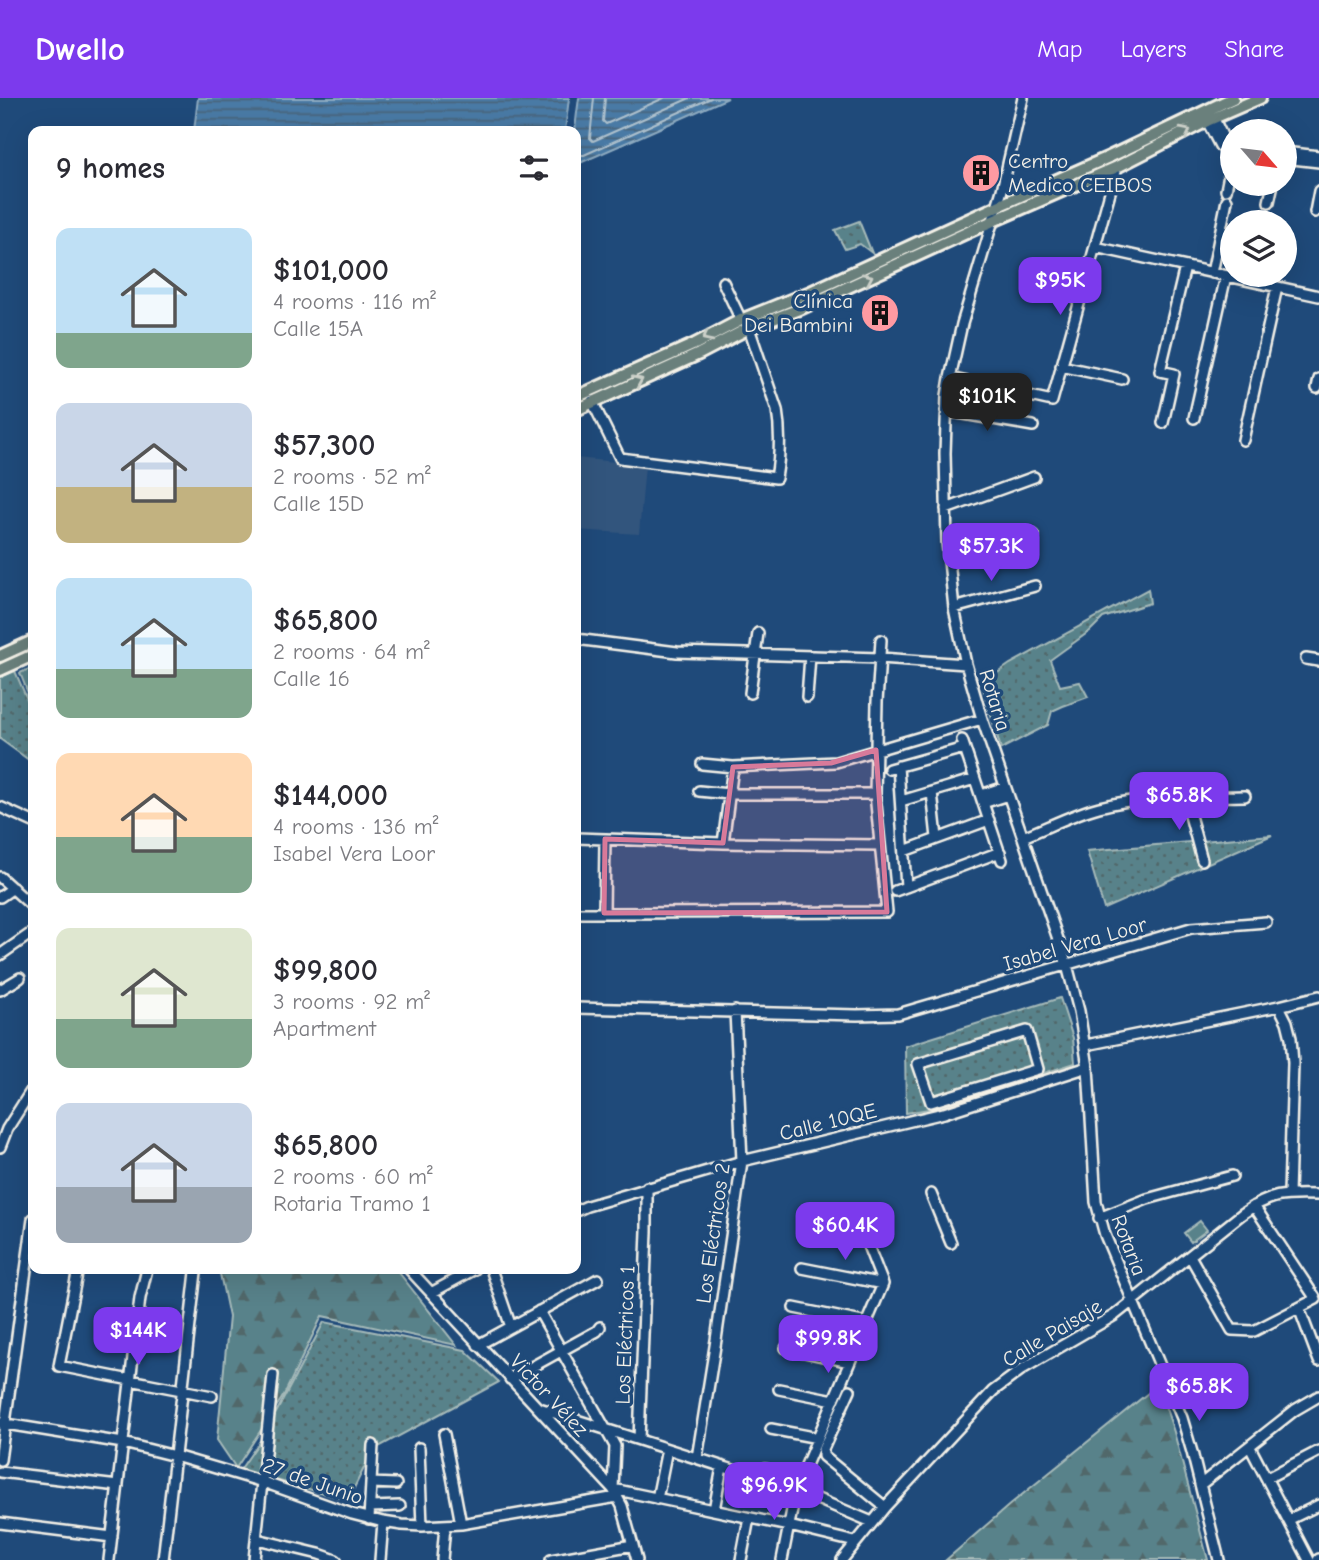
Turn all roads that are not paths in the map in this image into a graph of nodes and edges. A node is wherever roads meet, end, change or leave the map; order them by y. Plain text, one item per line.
1 (1023, 98) edge
2 (1233, 98) edge
3 (1259, 98) edge
4 (1210, 120) junction
5 (1220, 135) edge
6 (1220, 146) edge
7 (1297, 153) edge
8 (1319, 156) edge
9 (1297, 159) edge
10 (1319, 162) edge
11 (1117, 167) junction
12 (1319, 191) edge
13 (1226, 196) edge
14 (1270, 196) edge
15 (1269, 202) dead end
16 (998, 206) junction
17 (1315, 212) dead end
18 (994, 221) junction
19 (1095, 247) junction
20 (1185, 267) junction
21 (1212, 273) junction
22 (1220, 275) edge
23 (723, 282) dead end
24 (1224, 287) edge
25 (1277, 287) joint
26 (1319, 296) edge
27 (810, 298) junction
28 (741, 320) junction
29 (749, 328) junction
30 (1061, 366) junction
31 (950, 378) junction
32 (1122, 379) dead end
33 (581, 395) edge
34 (592, 401) junction
35 (581, 407) edge
36 (946, 411) junction
37 (1194, 418) dead end
38 (1163, 423) dead end
39 (1033, 426) dead end
40 (1243, 440) dead end
41 (1034, 477) dead end
42 (946, 509) junction
43 (1034, 535) dead end
44 (949, 559) junction
45 (1035, 586) dead end
46 (954, 607) junction
47 (758, 633) dead end
48 (581, 640) edge
49 (881, 640) dead end
50 (28, 643) edge
51 (755, 655) junction
52 (0, 656) edge
53 (810, 656) junction
54 (28, 657) edge
55 (880, 658) junction
56 (1306, 659) dead end
57 (1319, 662) edge
58 (966, 664) junction
59 (0, 670) edge
60 (750, 693) dead end
61 (807, 697) dead end
62 (982, 719) junction
63 (876, 750) junction
64 (702, 764) dead end
65 (733, 767) junction
66 (975, 779) junction
67 (699, 791) dead end
68 (1007, 791) junction
69 (932, 792) junction
70 (729, 794) junction
71 (875, 794) junction
72 (1245, 796) dead end
73 (1185, 797) junction
74 (982, 799) junction
75 (901, 801) junction
76 (0, 807) edge
77 (28, 820) edge
78 (989, 820) junction
79 (1023, 837) junction
80 (581, 838) edge
81 (937, 838) junction
82 (604, 839) junction
83 (723, 843) junction
84 (880, 845) junction
85 (904, 850) junction
86 (1202, 860) dead end
87 (0, 877) edge
88 (906, 887) junction
89 (13, 888) junction
90 (895, 891) dead end
91 (0, 897) edge
92 (28, 902) edge
93 (581, 913) edge
94 (604, 913) junction
95 (1266, 922) dead end
96 (28, 935) edge
97 (0, 955) edge
98 (1067, 965) junction
99 (20, 978) dead end
100 (0, 990) edge
101 (1319, 996) edge
102 (1279, 1006) junction
103 (581, 1008) edge
104 (735, 1011) junction
105 (1027, 1031) joint
106 (1086, 1045) junction
107 (1088, 1067) junction
108 (28, 1094) edge
109 (4, 1126) edge
110 (0, 1147) edge
111 (741, 1161) junction
112 (1232, 1177) dead end
113 (647, 1188) junction
114 (931, 1194) dead end
115 (1289, 1194) junction
116 (1319, 1195) edge
117 (1254, 1206) junction
118 (581, 1209) edge
119 (1099, 1218) junction
120 (809, 1227) dead end
121 (951, 1243) dead end
122 (28, 1253) edge
123 (1189, 1256) junction
124 (802, 1268) dead end
125 (77, 1274) edge
126 (145, 1274) edge
127 (196, 1274) edge
128 (414, 1274) edge
129 (466, 1274) edge
130 (493, 1274) edge
131 (598, 1279) dead end
132 (883, 1284) junction
133 (431, 1293) junction
134 (1133, 1301) junction
135 (794, 1308) dead end
136 (1299, 1308) junction
137 (539, 1311) junction
138 (867, 1323) junction
139 (510, 1327) junction
140 (600, 1327) dead end
141 (478, 1345) junction
142 (786, 1349) dead end
143 (561, 1350) junction
144 (1319, 1361) edge
145 (850, 1362) junction
146 (273, 1375) dead end
147 (510, 1379) junction
148 (130, 1380) junction
149 (779, 1389) dead end
150 (182, 1390) junction
151 (850, 1390) dead end
152 (212, 1396) dead end
153 (1319, 1396) edge
154 (834, 1400) junction
155 (537, 1408) junction
156 (2, 1423) edge
157 (605, 1429) junction
158 (771, 1429) dead end
159 (444, 1434) dead end
160 (818, 1438) junction
161 (639, 1440) junction
162 (122, 1443) junction
163 (373, 1445) dead end
164 (1250, 1447) junction
165 (419, 1448) dead end
166 (667, 1449) junction
167 (1319, 1451) edge
168 (175, 1456) junction
169 (696, 1458) junction
170 (0, 1460) edge
171 (722, 1467) junction
172 (765, 1469) dead end
173 (0, 1472) edge
174 (801, 1476) junction
175 (1267, 1478) junction
176 (263, 1482) junction
177 (371, 1483) junction
178 (396, 1484) dead end
179 (1200, 1485) junction
180 (118, 1486) junction
181 (796, 1490) junction
182 (615, 1493) junction
183 (657, 1499) junction
184 (1319, 1505) edge
185 (400, 1506) dead end
186 (370, 1507) junction
187 (885, 1507) junction
188 (714, 1510) junction
189 (749, 1518) junction
190 (369, 1519) junction
191 (1288, 1520) junction
192 (383, 1522) junction
193 (872, 1522) junction
194 (0, 1523) edge
195 (460, 1524) junction
196 (422, 1526) junction
197 (445, 1526) junction
198 (789, 1526) junction
199 (112, 1536) junction
200 (257, 1539) junction
201 (855, 1542) junction
202 (633, 1545) junction
203 (318, 1557) edge
204 (109, 1560) edge
205 (163, 1560) edge
206 (254, 1560) edge
207 (336, 1560) edge
208 (380, 1560) edge
209 (442, 1560) edge
210 (551, 1560) edge
211 (637, 1560) edge
212 (741, 1560) edge
213 (782, 1560) edge
214 (842, 1560) edge
215 (1219, 1560) edge
216 (1309, 1560) edge

1 - 16 street, Rotaria
2 - 16 main road
3 - 4 main road
4 - 5 street
4 - 6 street
11 -> 4 main road
7 - 8 street
9 - 10 street
11 - 18 main road
11 - 19 street
12 - 17 street
13 - 21 street
14 - 15 street
16 - 18 street, Rotaria
16 - 27 main road
27 -> 18 main road
18 - 31 street, Rotaria
19 - 20 street
19 - 30 street
20 - 21 street
20 - 38 street
21 - 22 street
23 - 28 street
24 - 37 street
25 - 26 street
25 - 40 street
27 - 28 main road
27 - 29 main road
28 -> 33 main road
34 -> 29 main road
29 - 34 street
30 - 31 street
30 - 32 street
31 - 36 street, Rotaria
34 - 35 main road
36 - 39 street
36 - 42 street, Rotaria
41 - 42 street
42 - 44 street, Rotaria
43 - 44 street
44 - 46 street, Rotaria
45 - 46 street
46 - 58 street, Rotaria
47 - 51 street
48 - 51 street
49 - 55 street
50 - 52 main road
51 - 53 street
51 - 60 street
53 - 55 street
53 - 61 street
54 - 59 main road
55 - 58 street
55 - 63 street
56 - 57 street
58 - 62 street, Rotaria
62 - 63 street
62 - 68 street, Rotaria
63 - 65 street
63 - 71 street
64 - 65 street
65 - 70 street
66 - 69 street
66 - 74 street
66 - 75 street
67 - 70 street
68 - 74 street
68 - 79 street, Rotaria
69 - 75 street
69 - 81 street
70 - 71 street
70 - 83 street
71 - 84 street
72 - 73 street
73 - 79 street
73 - 86 street
74 - 78 street
75 - 85 street
76 - 77 street
78 - 81 street
78 - 88 street
79 - 98 street, Rotaria
80 - 82 street
81 - 85 street
82 - 83 street
82 - 94 street
83 - 84 street
84 - 94 street
85 - 88 street
87 - 89 street
88 - 90 street
89 - 91 street
89 - 92 street
93 - 94 street
95 - 98 street, Isabel Vera Loor
96 - 97 street
98 - 104 street, Isabel Vera Loor
98 - 106 street, Rotaria
99 - 100 street
101 - 102 street
102 - 106 street
102 - 115 street
103 - 104 street, Isabel Vera Loor
104 - 111 street, Los Eléctricos 2
105 - 105 street
106 - 107 street, Rotaria
107 - 111 street, Calle 10QE
107 - 119 street, Rotaria
108 - 109 street
109 - 110 street
111 - 113 street, Calle 10QE
111 - 169 street, Los Eléctricos 2
112 - 119 street
113 - 118 street, Calle 10QE
113 - 161 street, Los Eléctricos 1
114 - 121 street
115 - 116 street, Calle Paisaje
115 - 117 street, Calle Paisaje
117 - 123 street, Calle Paisaje
117 - 136 street
119 - 134 street, Rotaria
120 - 132 street
122 - 156 street
123 - 134 street, Calle Paisaje
123 - 136 street
124 - 132 street
125 - 148 street
126 - 148 street
127 - 150 street
128 - 133 street, Victor Vélez
129 - 133 street
130 - 139 street
131 - 137 street
132 - 138 street
133 - 141 street, Victor Vélez
134 - 179 street, Rotaria
134 - 187 street, Calle Paisaje
135 - 138 street
136 - 144 street
137 - 139 street
137 - 143 street
138 - 145 street
139 - 141 street
140 - 143 street
141 - 147 street, Victor Vélez
142 - 145 street
143 - 147 street
143 - 157 street
145 - 154 street
146 - 176 street
147 - 155 street, Victor Vélez
148 - 150 street
148 - 162 street
149 - 154 street
150 - 152 street
150 - 168 street
151 - 187 street
153 - 164 street
154 - 160 street
155 - 157 street
155 - 182 street, Victor Vélez
156 - 162 street, 27 de Junio
156 - 170 street
157 - 161 street
157 - 182 street
158 - 160 street
159 - 195 street
160 - 174 street
161 - 166 street
162 - 168 street, 27 de Junio
162 - 180 street
163 - 177 street
164 - 175 street
164 - 179 street
165 - 196 street
166 - 169 street
166 - 183 street
167 - 175 street
168 - 176 street, 27 de Junio
168 - 205 street
169 - 171 street
171 - 181 street
171 - 188 street
172 - 174 street
173 - 180 street
174 - 181 street
175 - 191 street
176 - 190 street, 27 de Junio
176 - 200 street
177 - 178 street
177 - 186 street
179 - 215 street, Rotaria
180 - 199 street
181 - 193 street
181 - 198 street
182 - 183 street
182 - 195 street, 27 de Junio
182 - 202 street, Victor Vélez
183 - 188 street
184 - 191 street
185 - 186 street
186 - 190 street
187 - 193 street, Calle Paisaje
188 - 189 street
189 - 198 street
189 - 212 street
190 - 192 street, 27 de Junio
191 - 216 street
192 - 196 street, 27 de Junio
192 - 208 street
193 - 201 street, Calle Paisaje
194 - 199 street
195 - 197 street, 27 de Junio
196 - 197 street, 27 de Junio
197 - 209 street
198 - 201 street
198 - 213 street
199 - 204 street
200 - 203 street
200 - 206 street
201 - 214 street, Calle Paisaje
202 - 210 street
202 - 211 street, Victor Vélez
203 - 207 street

